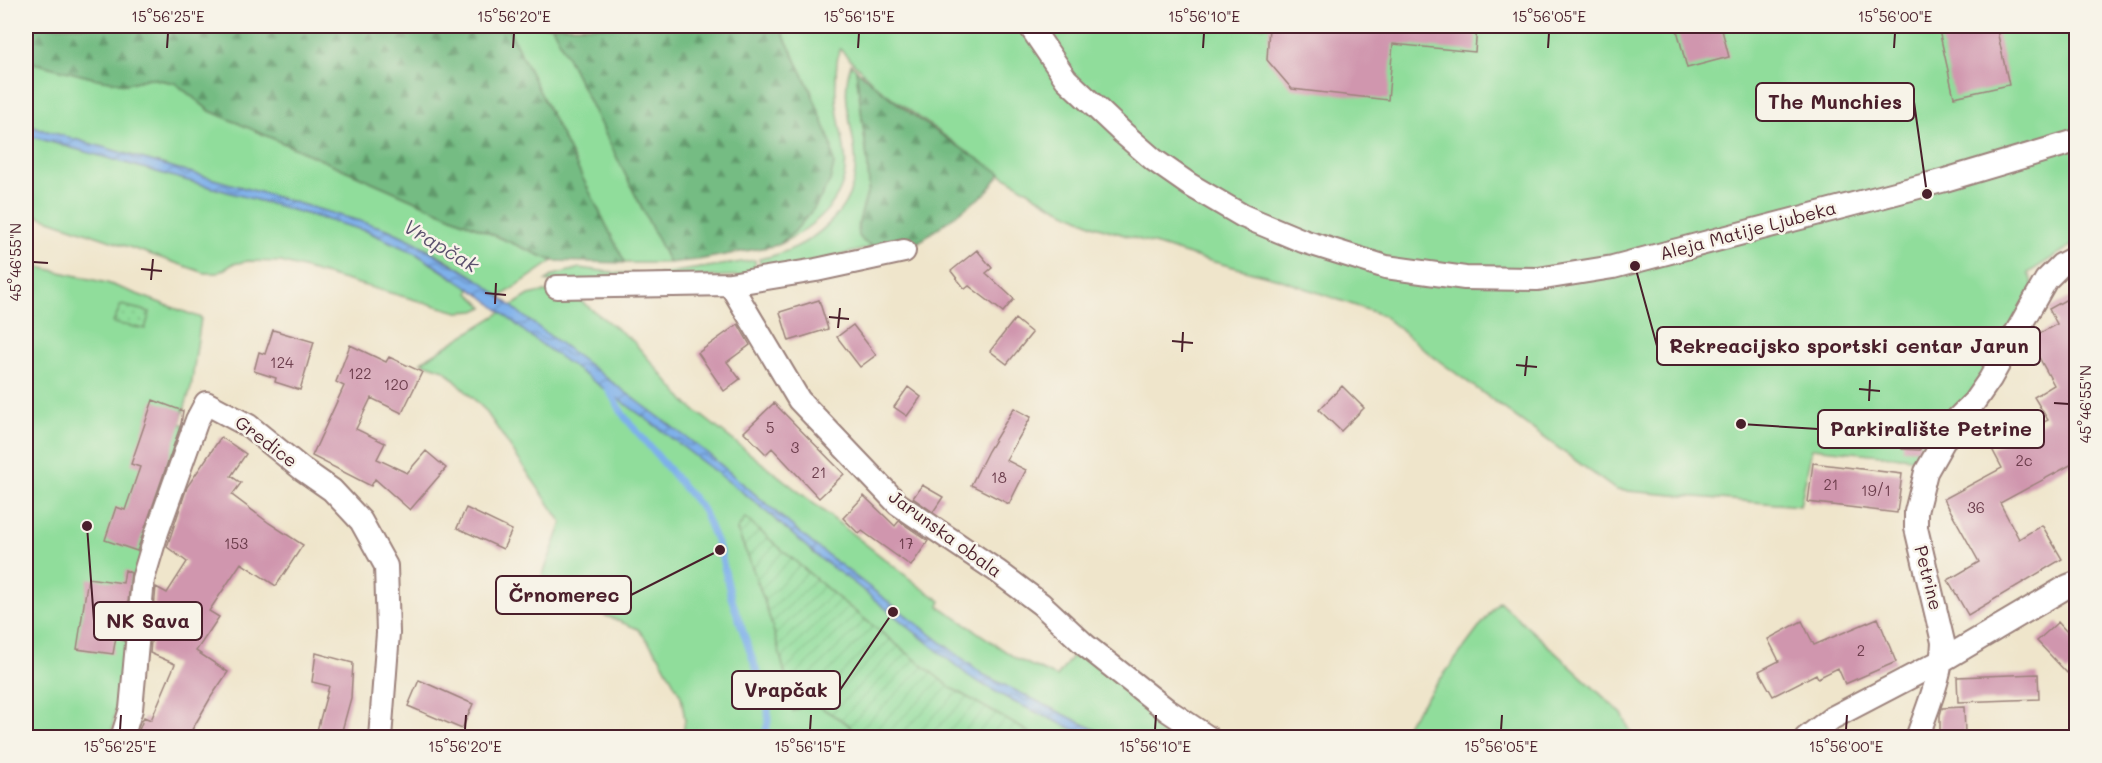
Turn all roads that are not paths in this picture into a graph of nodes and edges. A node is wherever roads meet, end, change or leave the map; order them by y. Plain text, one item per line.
1 (1030, 26) edge
2 (2076, 141) edge
3 (904, 251) dead end
4 (2076, 257) edge
5 (730, 284) junction
6 (556, 287) dead end
7 (2076, 583) edge
8 (1943, 660) junction
9 (122, 738) edge
10 (380, 738) edge
11 (1209, 738) edge
12 (1806, 738) edge
13 (1917, 738) edge

1 - 2 street, Aleja Matije Ljubeka
3 - 5 street
4 - 8 street, Petrine
5 - 6 street
5 - 11 street, Jarunska obala
7 - 8 street
8 - 12 street
8 - 13 street, Petrine
9 - 10 street, Gredice

